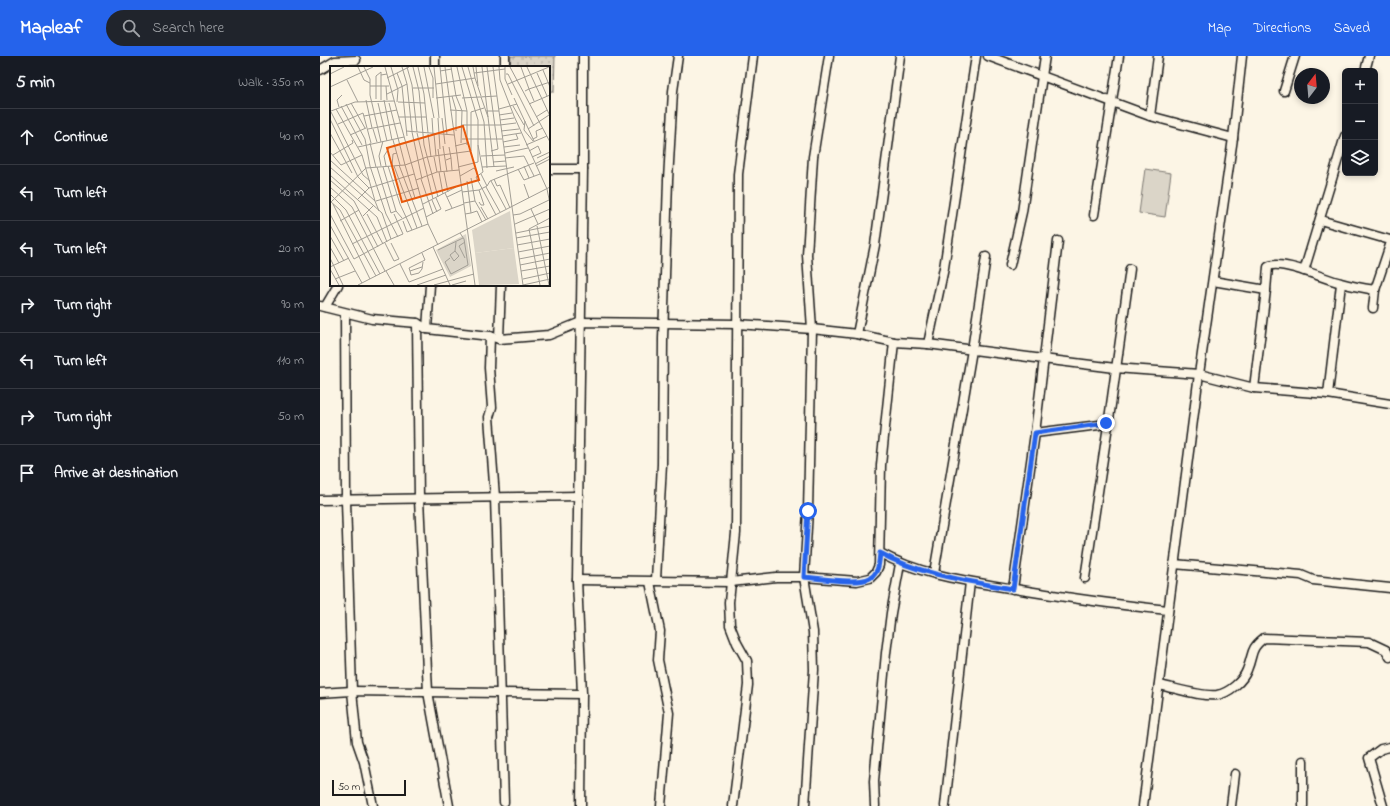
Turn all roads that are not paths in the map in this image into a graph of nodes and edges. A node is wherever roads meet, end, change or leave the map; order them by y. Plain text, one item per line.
1 (506, 56) edge
2 (583, 56) edge
3 (678, 56) edge
4 (753, 56) edge
5 (829, 56) edge
6 (900, 56) edge
7 (976, 56) edge
8 (988, 56) edge
9 (1045, 56) edge
10 (1119, 56) edge
11 (1158, 56) edge
12 (1242, 56) edge
13 (1295, 56) edge
14 (1369, 56) edge
15 (357, 61) edge
16 (505, 66) edge
17 (1366, 68) edge
18 (320, 70) edge
19 (1040, 74) junction
20 (1284, 90) dead end
21 (1112, 100) junction
22 (1150, 116) junction
23 (1233, 138) junction
24 (1344, 140) edge
25 (550, 169) edge
26 (583, 169) junction
27 (1094, 215) dead end
28 (1320, 220) junction
29 (1390, 240) edge
30 (1058, 241) dead end
31 (1390, 245) edge
32 (986, 257) dead end
33 (1010, 265) dead end
34 (1130, 269) dead end
35 (1304, 271) junction
36 (1213, 281) junction
37 (1341, 284) junction
38 (337, 286) edge
39 (430, 286) edge
40 (501, 286) edge
41 (1266, 290) junction
42 (1375, 290) junction
43 (322, 306) edge
44 (1372, 308) dead end
45 (345, 313) junction
46 (581, 322) junction
47 (417, 323) junction
48 (664, 323) junction
49 (737, 324) junction
50 (427, 329) junction
51 (812, 329) junction
52 (857, 334) junction
53 (490, 336) junction
54 (499, 339) junction
55 (894, 342) junction
56 (928, 344) junction
57 (972, 350) junction
58 (1043, 359) junction
59 (1115, 368) junction
60 (1199, 374) junction
61 (1254, 388) junction
62 (1328, 394) junction
63 (1390, 404) edge
64 (1109, 419) junction
65 (1035, 433) junction
66 (579, 496) junction
67 (495, 497) junction
68 (419, 499) junction
69 (320, 500) edge
70 (346, 501) junction
71 (880, 553) junction
72 (900, 564) junction
73 (1174, 564) junction
74 (934, 573) junction
75 (804, 577) junction
76 (1084, 578) dead end
77 (577, 580) junction
78 (653, 581) junction
79 (731, 582) junction
80 (970, 582) junction
81 (1390, 588) edge
82 (1013, 589) junction
83 (1168, 610) junction
84 (1390, 657) edge
85 (1159, 685) junction
86 (352, 691) junction
87 (428, 692) junction
88 (320, 693) edge
89 (501, 693) junction
90 (582, 694) junction
91 (1390, 747) edge
92 (1303, 761) dead end
93 (1235, 774) dead end
94 (504, 802) dead end
95 (373, 806) edge
96 (449, 806) edge
97 (581, 806) edge
98 (661, 806) edge
99 (734, 806) edge
100 (805, 806) edge
101 (875, 806) edge
102 (946, 806) edge
103 (1143, 806) edge
104 (1231, 806) edge
105 (1303, 806) edge
106 (1383, 806) edge

1 - 16 street
2 - 26 street
3 - 48 street
4 - 49 street
5 - 51 street
6 - 52 street
7 - 56 street
8 - 19 street
9 - 19 street
10 - 21 street
11 - 22 street
12 - 23 street
13 - 20 street
14 - 17 street
15 - 18 street
19 - 21 street
19 - 33 street
21 - 22 street
21 - 27 street
22 - 23 street
23 - 36 street
24 - 28 street
25 - 26 street
26 - 46 street
28 - 29 street
28 - 35 street
30 - 58 street
31 - 42 street
32 - 57 street
34 - 59 street
35 - 37 street
35 - 41 street
36 - 41 street
36 - 60 street
37 - 42 street
37 - 62 street
38 - 43 street
39 - 50 street
40 - 54 street
41 - 61 street
42 - 44 street
43 - 45 street
45 - 47 street
45 - 70 street
46 - 48 street
46 - 54 street
46 - 66 street
47 - 50 street
47 - 68 street
48 - 49 street
48 - 78 street
49 - 51 street
49 - 79 street
50 - 53 street
51 - 52 street
51 - 75 street
52 - 55 street
53 - 54 street
53 - 67 street
55 - 56 street
55 - 71 street
56 - 57 street
57 - 58 street
57 - 74 street
58 - 59 street
58 - 65 street
59 - 60 street
59 - 64 street
60 - 61 street
60 - 73 street
61 - 62 street
62 - 63 street
64 - 65 street
64 - 76 street
65 - 82 street
66 - 67 street
66 - 77 street
67 - 68 street
67 - 89 street
68 - 70 street
68 - 87 street
69 - 70 street
70 - 86 street
71 - 72 street
71 - 75 street
72 - 74 street
72 - 101 street
73 - 81 street
73 - 83 street
74 - 80 street
75 - 79 street
75 - 100 street
77 - 78 street
77 - 90 street
78 - 79 street
78 - 98 street
79 - 99 street
80 - 82 street
80 - 102 street
82 - 83 street
83 - 85 street
84 - 85 street
85 - 103 street
86 - 87 street
86 - 88 street
86 - 95 street
87 - 89 street
87 - 96 street
89 - 90 street
89 - 94 street
90 - 97 street
91 - 106 street
92 - 105 street
93 - 104 street

